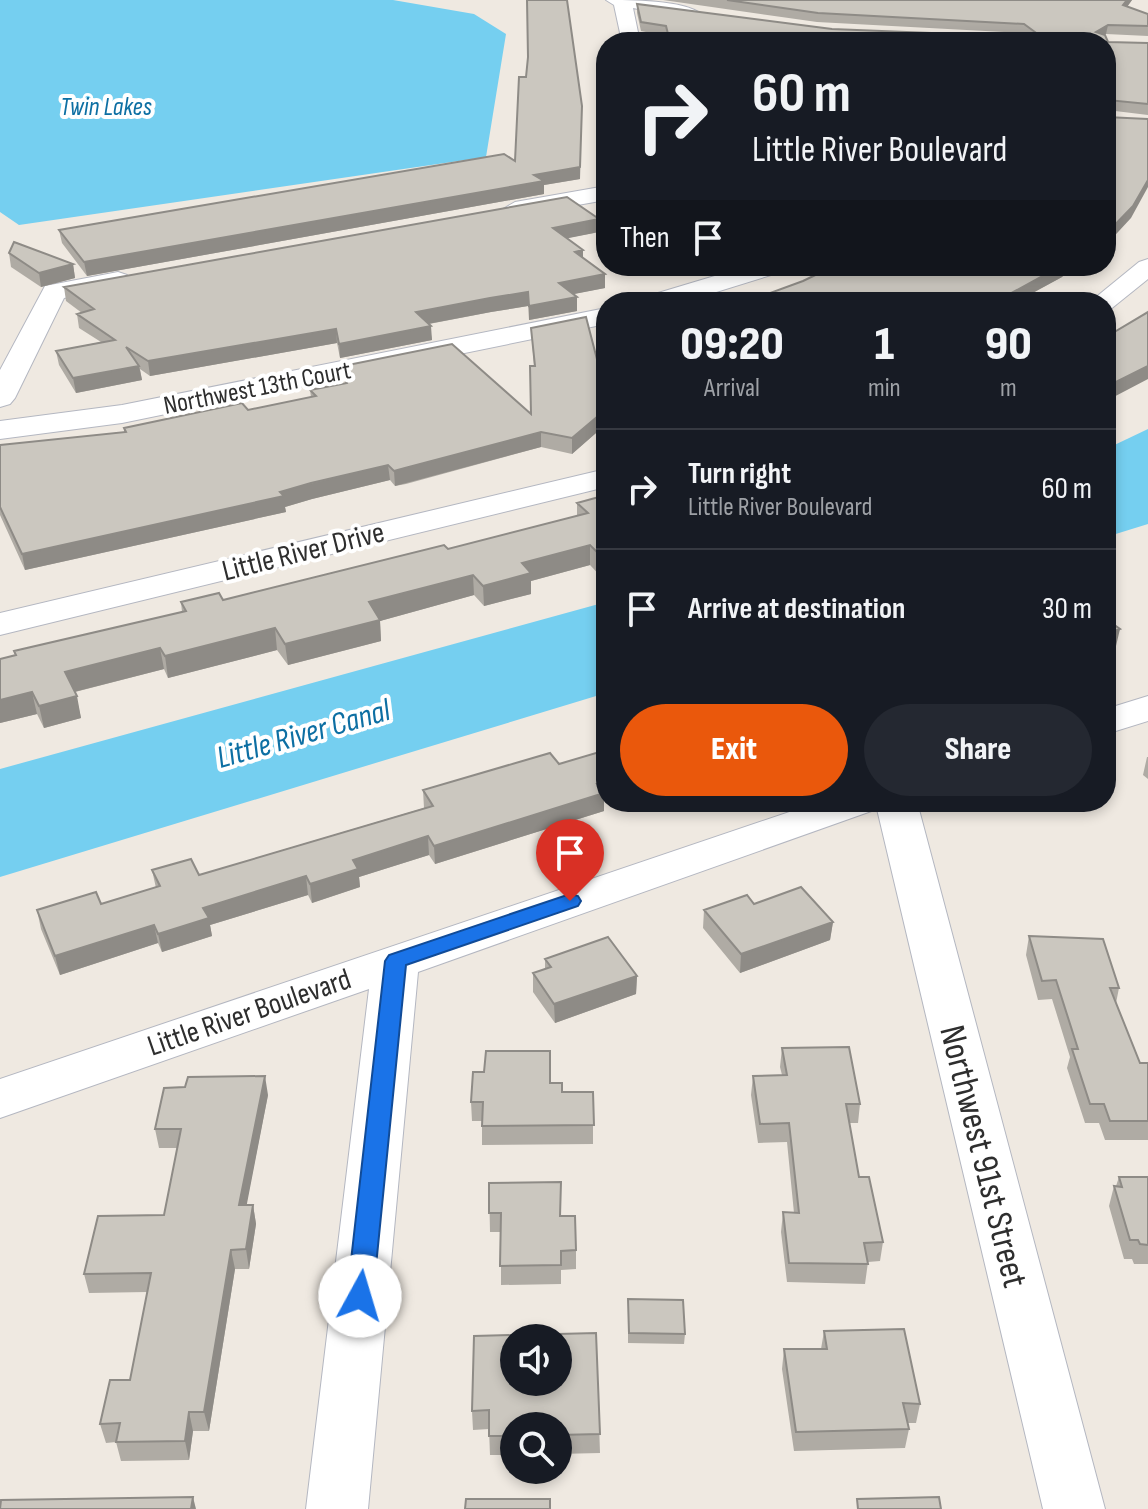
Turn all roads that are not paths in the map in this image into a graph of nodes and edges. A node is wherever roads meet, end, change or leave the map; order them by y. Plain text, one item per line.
1 (620, 1) edge
2 (716, 17) edge
3 (628, 32) edge
4 (596, 195) edge
5 (499, 212) edge
6 (1148, 267) edge
7 (146, 275) edge
8 (745, 276) edge
9 (696, 292) edge
10 (1116, 292) edge
11 (596, 318) edge
12 (0, 398) edge
13 (0, 430) edge
14 (596, 480) edge
15 (0, 624) edge
16 (1148, 708) edge
17 (1116, 719) edge
18 (832, 812) edge
19 (899, 812) edge
20 (396, 961) junction
21 (0, 1099) edge
22 (337, 1509) edge
23 (1074, 1509) edge

1 - 2 street
1 - 3 street
4 - 5 street
6 - 10 street
7 - 12 street
8 - 9 street
11 - 13 street, Northwest 13th Court
14 - 15 street, Little River Drive
16 - 17 street
18 - 20 street, Little River Boulevard
19 - 23 street, Northwest 91st Street
20 - 21 street, Little River Boulevard
20 - 22 street

